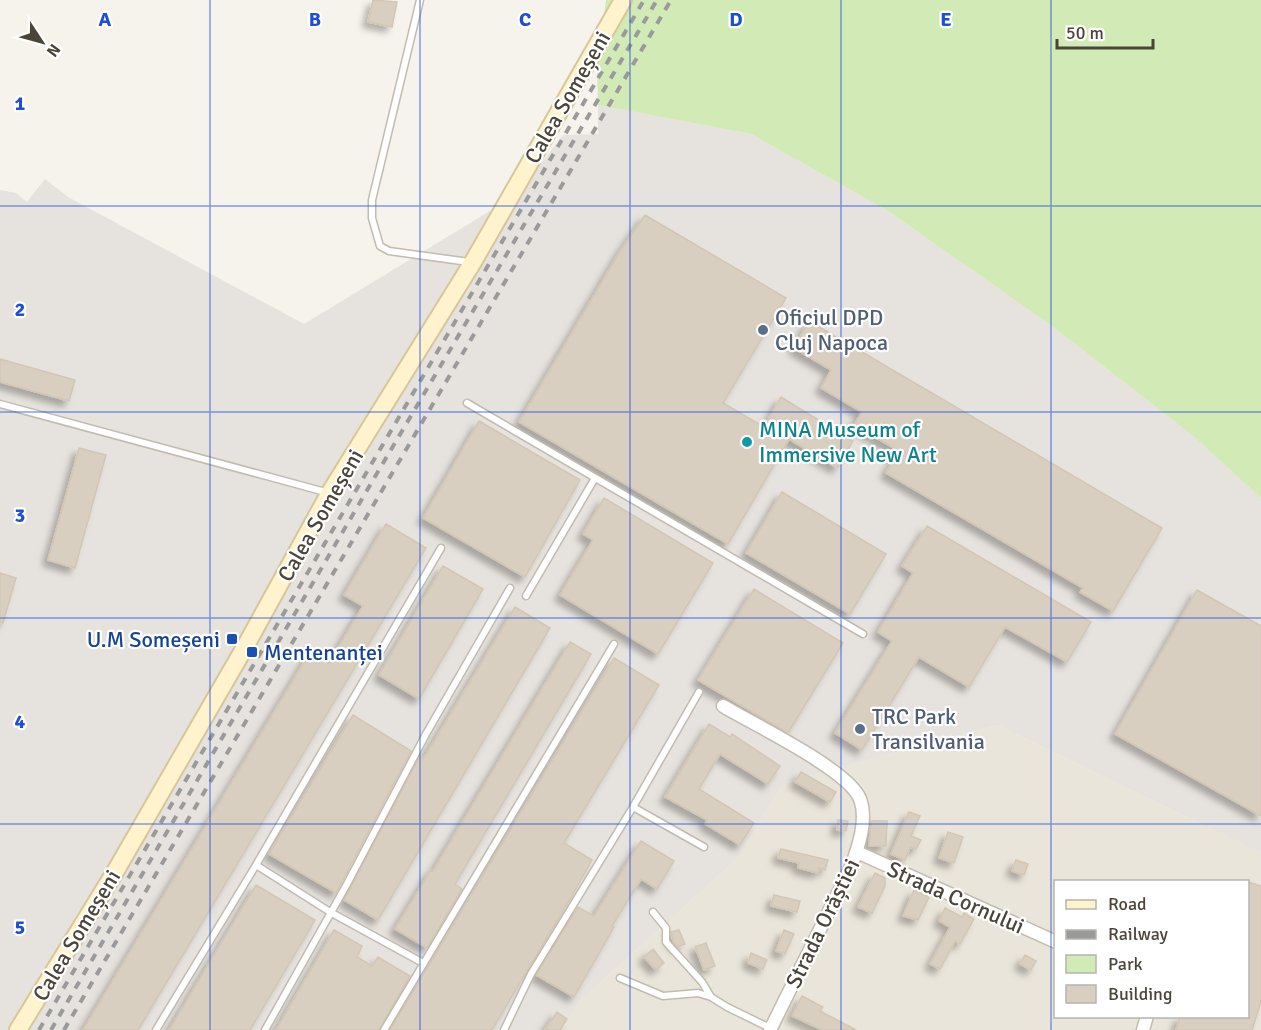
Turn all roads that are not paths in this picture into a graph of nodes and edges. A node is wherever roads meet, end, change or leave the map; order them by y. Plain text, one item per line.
1 (420, 0) edge
2 (623, 0) edge
3 (473, 262) junction
4 (466, 403) dead end
5 (0, 404) edge
6 (595, 478) junction
7 (329, 494) junction
8 (441, 548) dead end
9 (510, 588) dead end
10 (526, 596) dead end
11 (863, 634) dead end
12 (614, 644) dead end
13 (699, 692) dead end
14 (723, 706) dead end
15 (633, 807) junction
16 (704, 847) dead end
17 (857, 852) junction
18 (256, 865) junction
19 (330, 912) junction
20 (653, 912) dead end
21 (1054, 941) edge
22 (423, 963) junction
23 (620, 978) dead end
24 (711, 997) junction
25 (770, 1029) edge
26 (18, 1030) edge
27 (156, 1030) edge
28 (265, 1030) edge
29 (384, 1030) edge
30 (504, 1030) edge

1 - 3 lane
2 - 3 main road, Calea Someșeni
3 - 7 main road, Calea Someșeni
4 - 6 lane
5 - 7 lane
6 - 10 lane
6 - 11 lane
7 - 26 main road, Calea Someșeni
8 - 18 lane
9 - 19 lane
12 - 22 lane
13 - 15 lane
14 - 17 street, Strada Orăștiei
15 - 16 lane
15 - 30 lane
17 - 21 street, Strada Cornului
17 - 25 street, Strada Orăștiei
18 - 19 lane
18 - 27 lane
19 - 22 lane
19 - 28 lane
20 - 24 lane
22 - 29 lane
23 - 24 lane
24 - 25 lane

